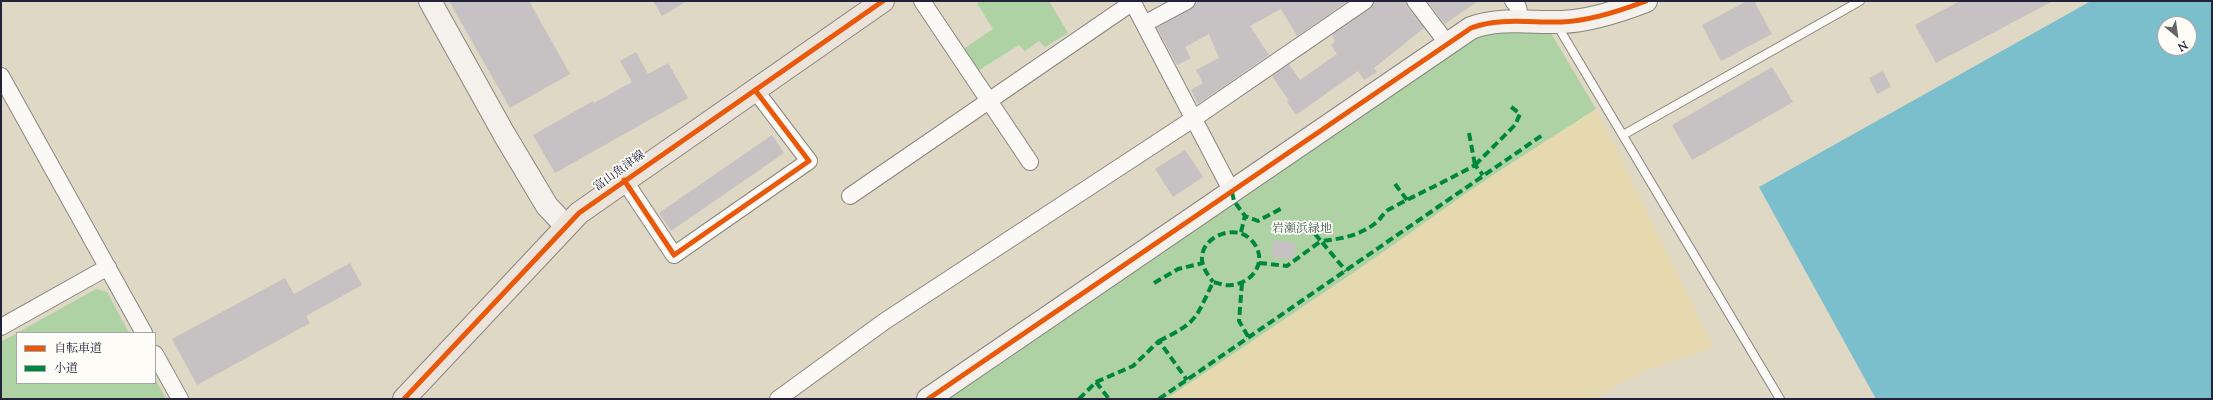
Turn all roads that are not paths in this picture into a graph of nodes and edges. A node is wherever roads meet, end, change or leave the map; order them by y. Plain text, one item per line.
1 (430, 1) edge
2 (883, 1) edge
3 (922, 1) edge
4 (1187, 1) edge
5 (1366, 1) edge
6 (1415, 1) edge
7 (1513, 1) edge
8 (1646, 1) edge
9 (1860, 1) edge
10 (1132, 2) edge
11 (1521, 22) junction
12 (1556, 22) junction
13 (1144, 24) junction
14 (1447, 43) junction
15 (1, 76) edge
16 (755, 90) junction
17 (990, 100) junction
18 (1193, 119) junction
19 (1623, 135) junction
20 (1030, 162) dead end
21 (624, 180) junction
22 (1232, 192) junction
23 (850, 196) dead end
24 (566, 226) junction
25 (108, 267) junction
26 (1, 327) edge
27 (143, 332) edge
28 (156, 356) edge
29 (180, 399) edge
30 (404, 399) edge
31 (778, 399) edge
32 (928, 399) edge
33 (1780, 399) edge

1 - 24 street
2 - 16 main road, 富山魚津線
3 - 17 street
4 - 13 street
5 - 18 street
6 - 14 street
7 - 11 street
8 - 12 street
9 - 19 lane
10 - 13 street
10 - 17 street
11 - 12 street
11 - 14 street
12 - 19 lane
13 - 18 street
14 - 22 street
15 - 25 street
16 - 21 main road, 富山魚津線
16 - 21 street
17 - 20 street
17 - 23 street
18 - 22 street
18 - 31 street
19 - 33 lane
21 - 24 main road, 富山魚津線
22 - 32 street
24 - 30 main road, 富山魚津線
25 - 26 street
25 - 27 street
28 - 29 street

